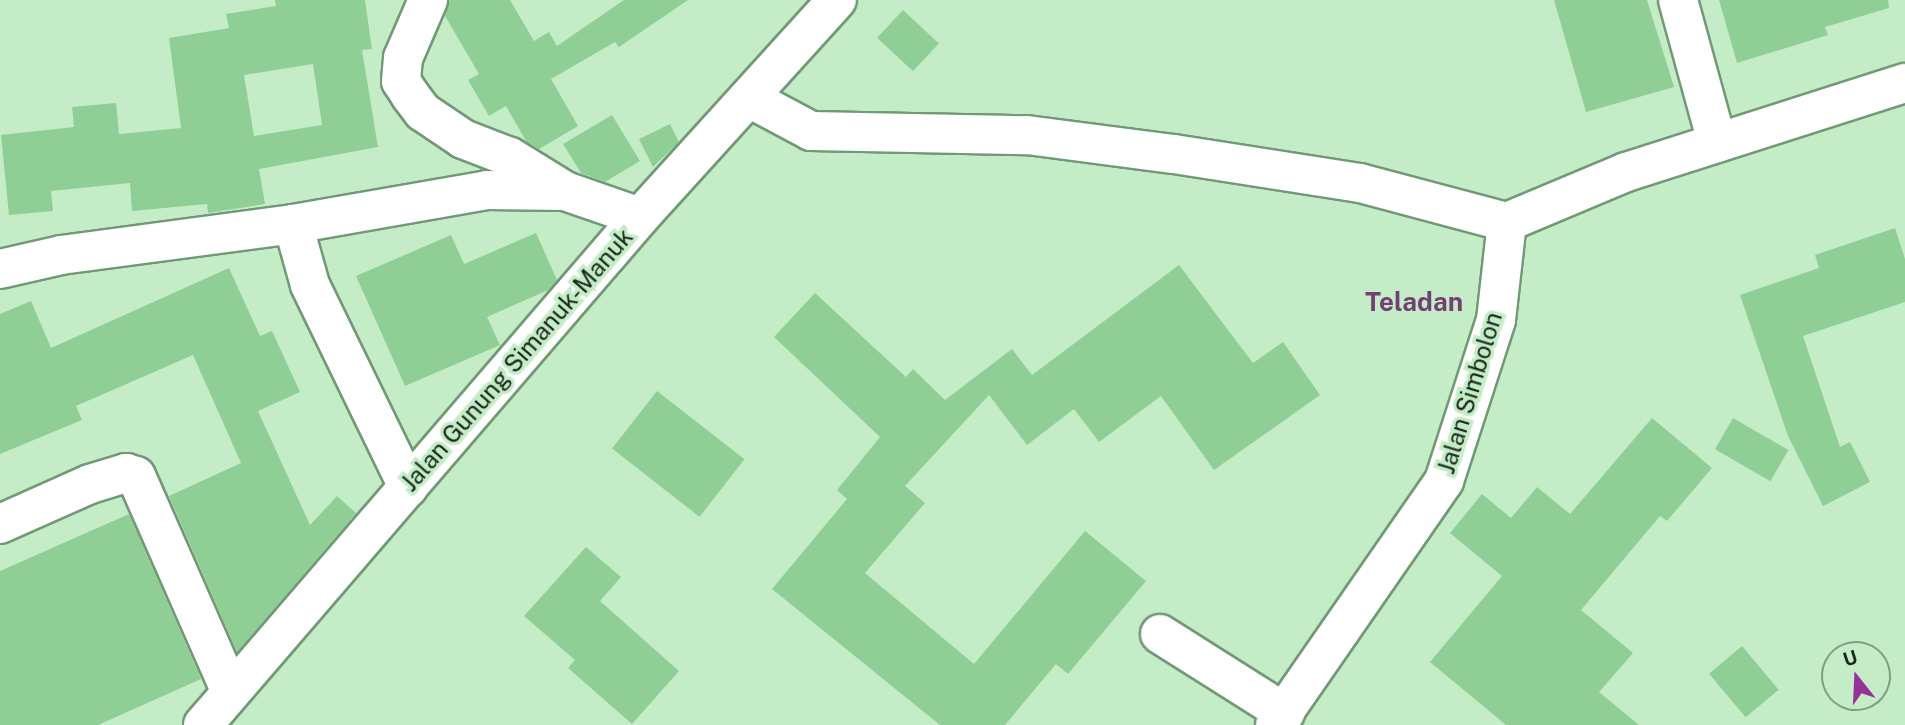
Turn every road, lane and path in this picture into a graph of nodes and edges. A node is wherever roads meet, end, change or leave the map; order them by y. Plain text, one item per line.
1 (428, 0) edge
2 (836, 0) edge
3 (1678, 0) edge
4 (1905, 83) edge
5 (751, 99) junction
6 (1717, 143) junction
7 (565, 191) junction
8 (640, 218) junction
9 (1507, 222) junction
10 (293, 224) junction
11 (0, 269) edge
12 (408, 487) junction
13 (0, 524) edge
14 (1160, 634) dead end
15 (231, 692) junction
16 (1280, 719) edge
17 (203, 725) edge

1 - 7 street
2 - 5 street, Jalan Gunung Simanuk-Manuk
3 - 6 street
4 - 6 street
5 - 8 street, Jalan Gunung Simanuk-Manuk
5 - 9 street
6 - 9 street
7 - 8 street
7 - 10 street
8 - 12 street, Jalan Gunung Simanuk-Manuk
9 - 16 street, Jalan Simbolon
10 - 11 street
10 - 12 street
12 - 15 street, Jalan Gunung Simanuk-Manuk
13 - 15 street
14 - 16 street
15 - 17 street, Jalan Gunung Simanuk-Manuk

